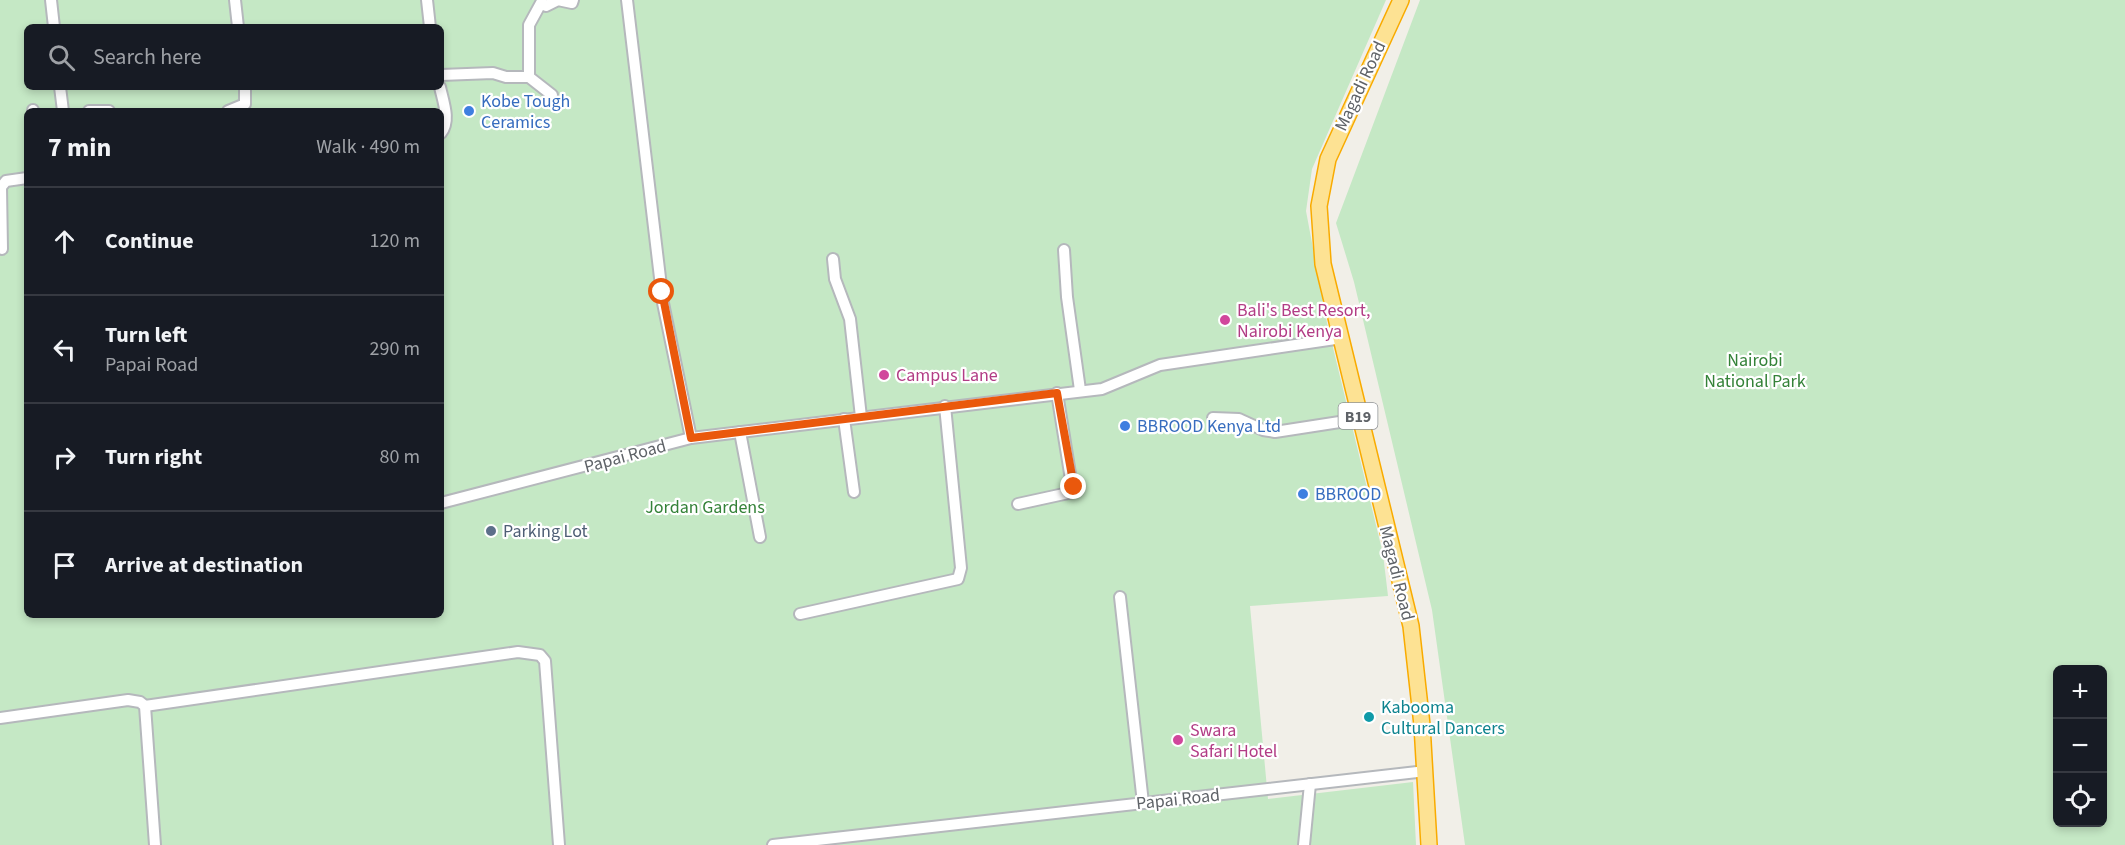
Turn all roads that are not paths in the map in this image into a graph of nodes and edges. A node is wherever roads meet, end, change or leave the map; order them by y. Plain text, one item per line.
1 (51, 0) edge
2 (235, 0) edge
3 (427, 0) edge
4 (573, 0) edge
5 (627, 0) edge
6 (1401, 0) edge
7 (54, 24) edge
8 (238, 24) edge
9 (430, 24) edge
10 (444, 75) edge
11 (529, 77) junction
12 (60, 90) edge
13 (245, 90) edge
14 (441, 90) edge
15 (552, 95) dead end
16 (63, 108) edge
17 (235, 108) edge
18 (444, 129) edge
19 (24, 178) edge
20 (2, 249) dead end
21 (1065, 250) dead end
22 (833, 259) dead end
23 (1342, 338) junction
24 (1080, 390) junction
25 (1057, 393) junction
26 (945, 406) junction
27 (861, 417) junction
28 (1213, 418) dead end
29 (844, 419) junction
30 (1359, 419) junction
31 (740, 432) junction
32 (691, 438) junction
33 (854, 492) dead end
34 (444, 502) edge
35 (1018, 504) dead end
36 (760, 537) dead end
37 (1120, 597) dead end
38 (800, 614) dead end
39 (145, 706) junction
40 (0, 718) edge
41 (1426, 771) junction
42 (1310, 784) junction
43 (1143, 803) junction
44 (155, 845) edge
45 (559, 845) edge
46 (774, 845) edge
47 (1304, 845) edge
48 (1429, 845) edge

1 - 7 street
2 - 8 street
3 - 9 street
4 - 11 street
5 - 32 street
6 - 23 highway, Magadi Road / B19
10 - 11 street
11 - 15 street
12 - 16 street
13 - 17 street
14 - 18 street
19 - 20 street
21 - 24 street
22 - 27 street
23 - 24 street, Papai Road
23 - 30 highway, Magadi Road / B19
24 - 25 street, Papai Road
25 - 26 street, Papai Road
25 - 35 street
26 - 27 street, Papai Road
26 - 38 street
27 - 29 street, Papai Road
28 - 30 street
29 - 31 street, Papai Road
29 - 33 street
30 - 41 highway, Magadi Road / B19
31 - 32 street, Papai Road
31 - 36 street
32 - 34 street, Papai Road
37 - 43 street
39 - 40 street
39 - 44 street
39 - 45 street
41 - 42 street, Papai Road
41 - 48 highway, Magadi Road / B19
42 - 43 street, Papai Road
42 - 47 street
43 - 46 street, Papai Road

